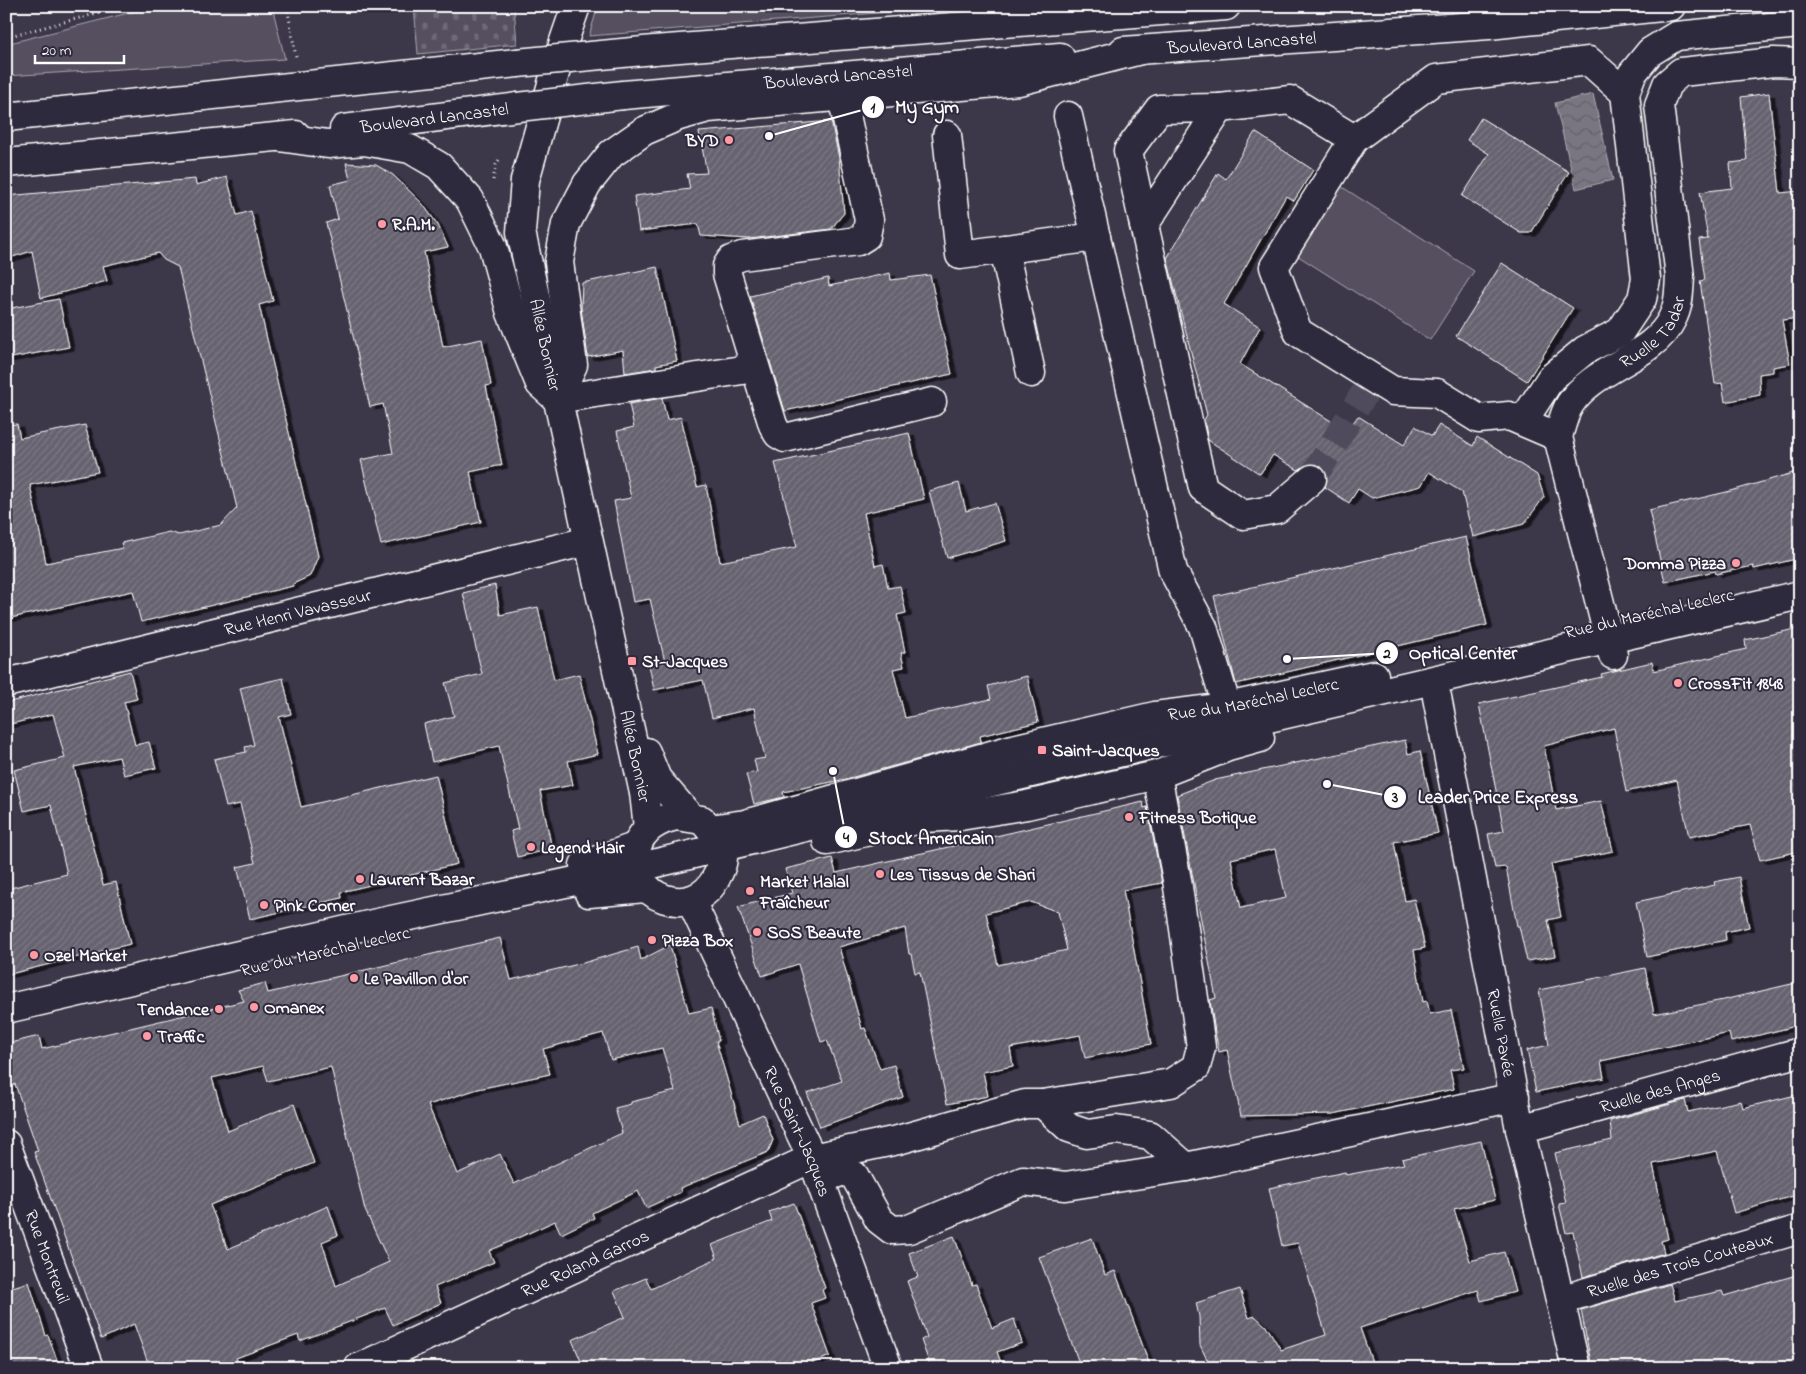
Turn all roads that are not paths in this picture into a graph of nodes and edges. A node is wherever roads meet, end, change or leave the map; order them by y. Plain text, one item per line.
1 (576, 6) edge
2 (1099, 6) edge
3 (1226, 6) edge
4 (1671, 6) edge
5 (1127, 14) junction
6 (1800, 24) edge
7 (1141, 50) junction
8 (1787, 63) edge
9 (1625, 93) junction
10 (842, 97) junction
11 (6, 106) edge
12 (1220, 108) junction
13 (36, 114) junction
14 (1068, 116) dead end
15 (6, 117) edge
16 (947, 136) dead end
17 (279, 137) junction
18 (1354, 139) junction
19 (6, 163) edge
20 (1144, 225) junction
21 (1096, 237) junction
22 (1004, 249) junction
23 (755, 368) junction
24 (1031, 373) dead end
25 (557, 399) junction
26 (932, 402) dead end
27 (1522, 421) junction
28 (1558, 437) junction
29 (1312, 479) tunnel mouth
30 (588, 541) junction
31 (1800, 579) edge
32 (1800, 595) edge
33 (1800, 612) edge
34 (1609, 640) junction
35 (6, 683) edge
36 (620, 686) junction
37 (1437, 697) junction
38 (1227, 707) junction
39 (1157, 775) junction
40 (711, 839) junction
41 (641, 857) junction
42 (691, 901) junction
43 (6, 993) edge
44 (6, 1009) edge
45 (6, 1025) edge
46 (1800, 1052) edge
47 (1515, 1097) junction
48 (1043, 1104) junction
49 (1520, 1129) junction
50 (6, 1144) edge
51 (1186, 1167) junction
52 (816, 1168) junction
53 (1800, 1229) edge
54 (1560, 1300) junction
55 (89, 1368) edge
56 (358, 1368) edge
57 (888, 1368) edge
58 (1576, 1368) edge

1 - 25 street, Allée Bonnier
2 - 5 street
3 - 5 street
4 - 7 street, Boulevard Lancastel
5 - 13 street, bridge
6 - 9 street
7 - 10 street
7 - 17 street, Boulevard Lancastel, bridge
8 - 28 street, Ruelle Tadar
9 - 18 street
9 - 27 street
10 - 23 street
10 - 25 street
11 - 13 street
12 - 18 street
12 - 20 street
12 - 20 street
13 - 15 street
14 - 21 street
16 - 22 street
17 - 19 street, Boulevard Lancastel
17 - 25 street
18 - 27 street
20 - 29 street
21 - 22 street
21 - 38 street
22 - 24 street
23 - 25 street
23 - 26 street
25 - 30 street, Allée Bonnier
27 - 28 street
28 - 34 street
30 - 35 street, Rue Henri Vavasseur
30 - 36 street, Allée Bonnier
31 - 34 street, Rue du Maréchal Leclerc
32 - 34 street, Rue du Maréchal Leclerc
33 - 34 street, Rue du Maréchal Leclerc
34 - 37 street, Rue du Maréchal Leclerc
34 - 38 street, Rue du Maréchal Leclerc
34 - 40 street, Rue du Maréchal Leclerc
36 - 40 street, Allée Bonnier
36 - 41 street, Allée Bonnier
37 - 39 street, Rue du Maréchal Leclerc
37 - 47 street, Ruelle Pavée
38 - 40 street, Rue du Maréchal Leclerc
39 - 40 street, Rue du Maréchal Leclerc
39 - 48 street
40 - 41 street, Rue du Maréchal Leclerc
40 - 41 street, Rue du Maréchal Leclerc
40 - 42 street
41 - 42 street
41 - 43 street, Rue du Maréchal Leclerc
41 - 44 street, Rue du Maréchal Leclerc
41 - 45 street, Rue du Maréchal Leclerc
42 - 52 street, Rue Saint-Jacques
46 - 49 street, Ruelle des Anges
47 - 49 street, Ruelle Pavée
47 - 51 street
48 - 51 street
48 - 52 street
49 - 54 street, Ruelle Pavée
50 - 55 street, Rue Montreuil
51 - 52 street
52 - 56 street, Rue Roland Garros
52 - 57 street, Rue Saint-Jacques
53 - 54 street, Ruelle des Trois Couteaux
54 - 58 street, Ruelle Pavée

